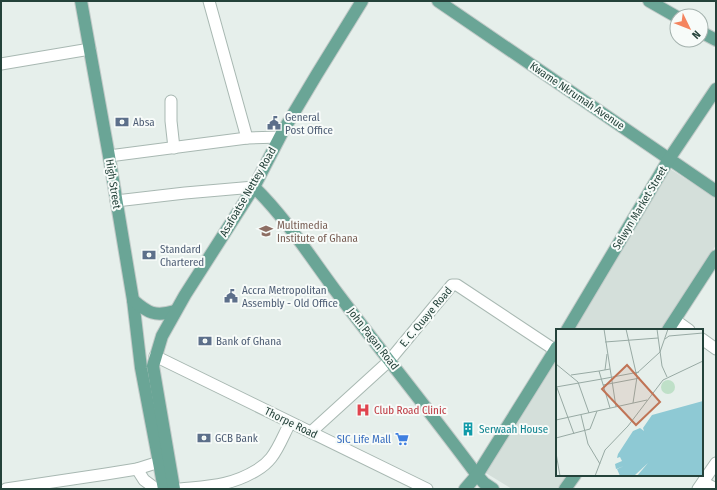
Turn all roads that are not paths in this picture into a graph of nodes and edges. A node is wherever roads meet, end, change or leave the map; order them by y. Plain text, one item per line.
1 (81, 1) edge
2 (209, 1) edge
3 (362, 1) edge
4 (438, 1) edge
5 (649, 1) edge
6 (669, 13) edge
7 (90, 48) junction
8 (1, 64) edge
9 (716, 89) edge
10 (171, 101) dead end
11 (280, 137) junction
12 (247, 138) junction
13 (174, 148) junction
14 (109, 156) junction
15 (670, 159) junction
16 (254, 187) junction
17 (716, 191) edge
18 (116, 201) junction
19 (716, 256) edge
20 (133, 300) junction
21 (175, 311) junction
22 (671, 325) edge
23 (568, 329) edge
24 (685, 329) edge
25 (703, 340) edge
26 (556, 348) edge
27 (716, 349) edge
28 (390, 361) junction
29 (150, 363) junction
30 (290, 423) junction
31 (311, 432) junction
32 (158, 462) junction
33 (716, 463) edge
34 (137, 469) junction
35 (477, 475) junction
36 (574, 476) edge
37 (701, 486) edge
38 (6, 489) edge
39 (156, 489) edge
40 (164, 489) edge
41 (174, 489) edge
42 (180, 489) edge
43 (427, 489) edge
44 (465, 489) edge
45 (493, 489) edge
46 (565, 489) edge
47 (716, 489) edge

1 - 7 main road, High Street
2 - 12 street
3 - 11 main road, Asafoatse Nettey Road
4 - 15 main road, Kwame Nkrumah Avenue
5 - 6 main road
7 - 8 street
7 - 14 main road, High Street
9 - 15 main road, Selwyn Market Street
10 - 13 street
11 - 12 street
11 - 16 main road, Asafoatse Nettey Road
12 - 13 street
13 - 14 street
14 - 18 main road, High Street
15 - 17 main road, Kwame Nkrumah Avenue
15 - 23 main road, Selwyn Market Street
16 - 18 street
16 - 21 main road, Asafoatse Nettey Road
16 - 28 main road, John Pagan Road
18 - 20 main road, High Street
19 - 22 main road
20 - 21 main road
20 - 29 main road, High Street
21 - 29 main road, Asafoatse Nettey Road
22 - 24 street
25 - 27 street
26 - 28 street, E. C. Quaye Road
26 - 35 main road
28 - 31 street, E. C. Quaye Road
28 - 35 main road, John Pagan Road
29 - 30 street, Thorpe Road
29 - 32 main road
29 - 41 main road
30 - 31 street, Thorpe Road
30 - 42 street
31 - 43 street, Thorpe Road
32 - 34 street
32 - 40 main road
33 - 37 street
34 - 38 street
34 - 39 street
35 - 44 main road
35 - 45 main road, John Pagan Road
36 - 46 main road
37 - 47 street

